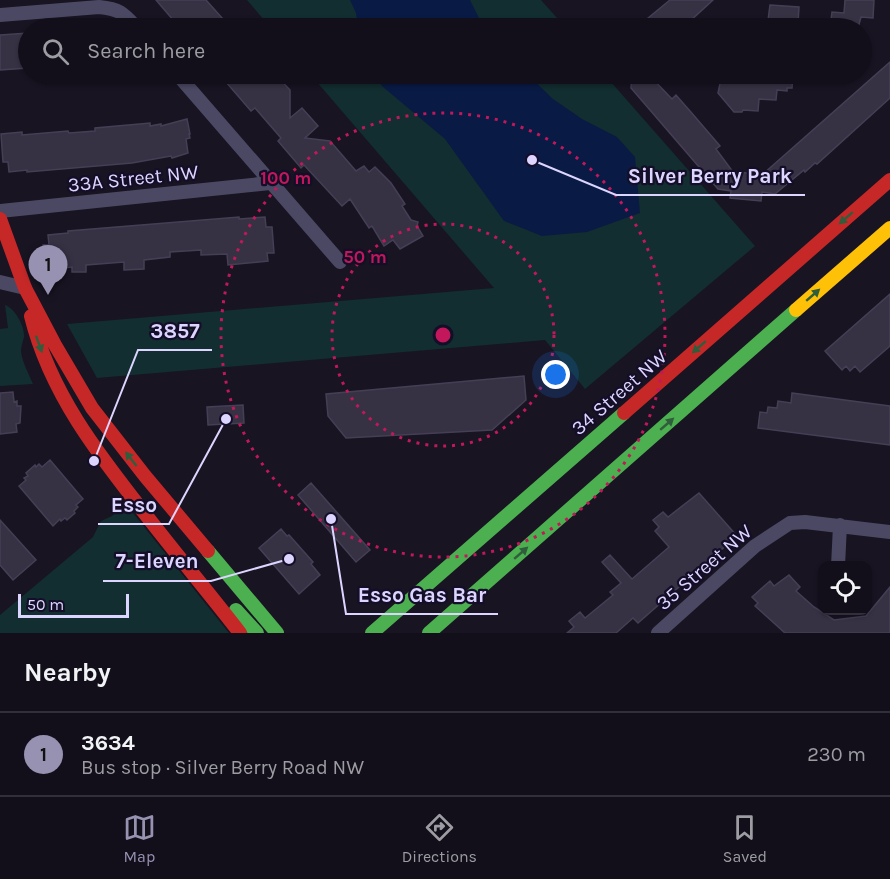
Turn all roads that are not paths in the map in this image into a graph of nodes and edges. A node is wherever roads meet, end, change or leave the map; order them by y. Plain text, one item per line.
1 (0, 15) edge
2 (126, 18) edge
3 (186, 84) edge
4 (890, 180) edge
5 (270, 183) junction
6 (0, 212) edge
7 (0, 219) edge
8 (890, 228) edge
9 (339, 262) dead end
10 (0, 282) edge
11 (25, 288) junction
12 (840, 525) junction
13 (890, 532) edge
14 (838, 561) edge
15 (199, 581) junction
16 (240, 633) edge
17 (257, 633) edge
18 (276, 633) edge
19 (372, 633) edge
20 (429, 633) edge
21 (658, 633) edge

1 - 2 street
3 - 5 street
4 -> 19 main road, 34 Street NW
5 - 6 street, 33A Street NW
5 - 9 street
7 - 11 main road
20 -> 8 main road
10 - 11 street
11 -> 15 main road
18 -> 11 main road
12 - 13 street, 35 Street NW
12 - 14 street
12 - 21 street, 35 Street NW
15 - 16 main road
15 - 17 main road

